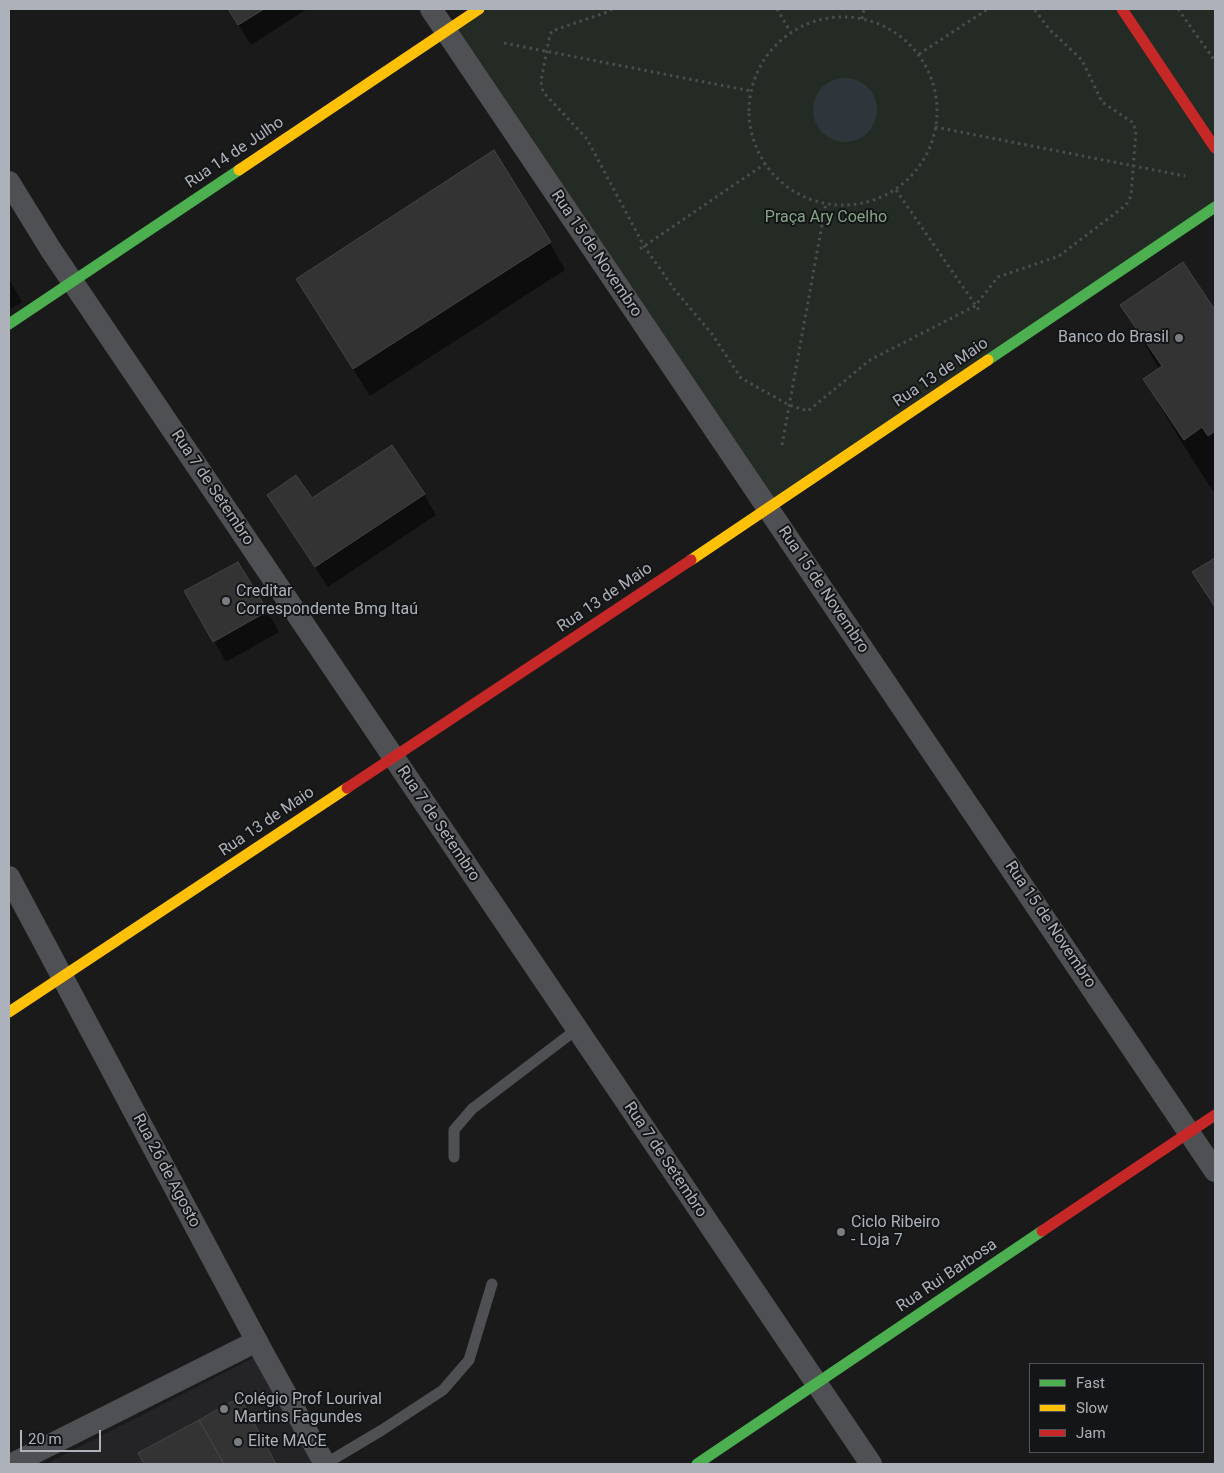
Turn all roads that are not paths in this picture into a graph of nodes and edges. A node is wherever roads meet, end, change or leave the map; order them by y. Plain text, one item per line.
1 (431, 9) edge
2 (479, 9) edge
3 (1122, 9) edge
4 (446, 31) junction
5 (1215, 148) edge
6 (9, 182) edge
7 (1215, 207) edge
8 (72, 282) junction
9 (9, 324) edge
10 (768, 509) junction
11 (394, 758) junction
12 (9, 877) edge
13 (62, 978) junction
14 (9, 1012) edge
15 (577, 1029) junction
16 (1215, 1115) edge
17 (1189, 1132) junction
18 (454, 1157) dead end
19 (1215, 1171) edge
20 (492, 1284) dead end
21 (256, 1341) junction
22 (816, 1384) junction
23 (12, 1464) edge
24 (325, 1464) edge
25 (697, 1464) edge
26 (871, 1464) edge

1 - 4 street, Rua 15 de Novembro
2 - 4 street, Rua 14 de Julho
3 - 5 street
4 - 8 street, Rua 14 de Julho
4 - 10 street, Rua 15 de Novembro
6 - 8 street, Rua 7 de Setembro
7 - 10 street, Rua 13 de Maio
8 - 9 street, Rua 14 de Julho
8 - 11 street, Rua 7 de Setembro
10 - 11 street, Rua 13 de Maio
10 - 17 street, Rua 15 de Novembro
11 - 13 street, Rua 13 de Maio
11 - 15 street, Rua 7 de Setembro
12 - 13 street, Rua 26 de Agosto
13 - 14 street, Rua 13 de Maio
13 - 21 street, Rua 26 de Agosto
15 - 18 lane
15 - 22 street, Rua 7 de Setembro
16 - 17 street, Rua Rui Barbosa
17 - 19 street, Rua 15 de Novembro
17 - 22 street, Rua Rui Barbosa
20 - 24 lane
21 - 23 street
21 - 24 street, Rua 26 de Agosto
22 - 25 street, Rua Rui Barbosa
22 - 26 street, Rua 7 de Setembro

